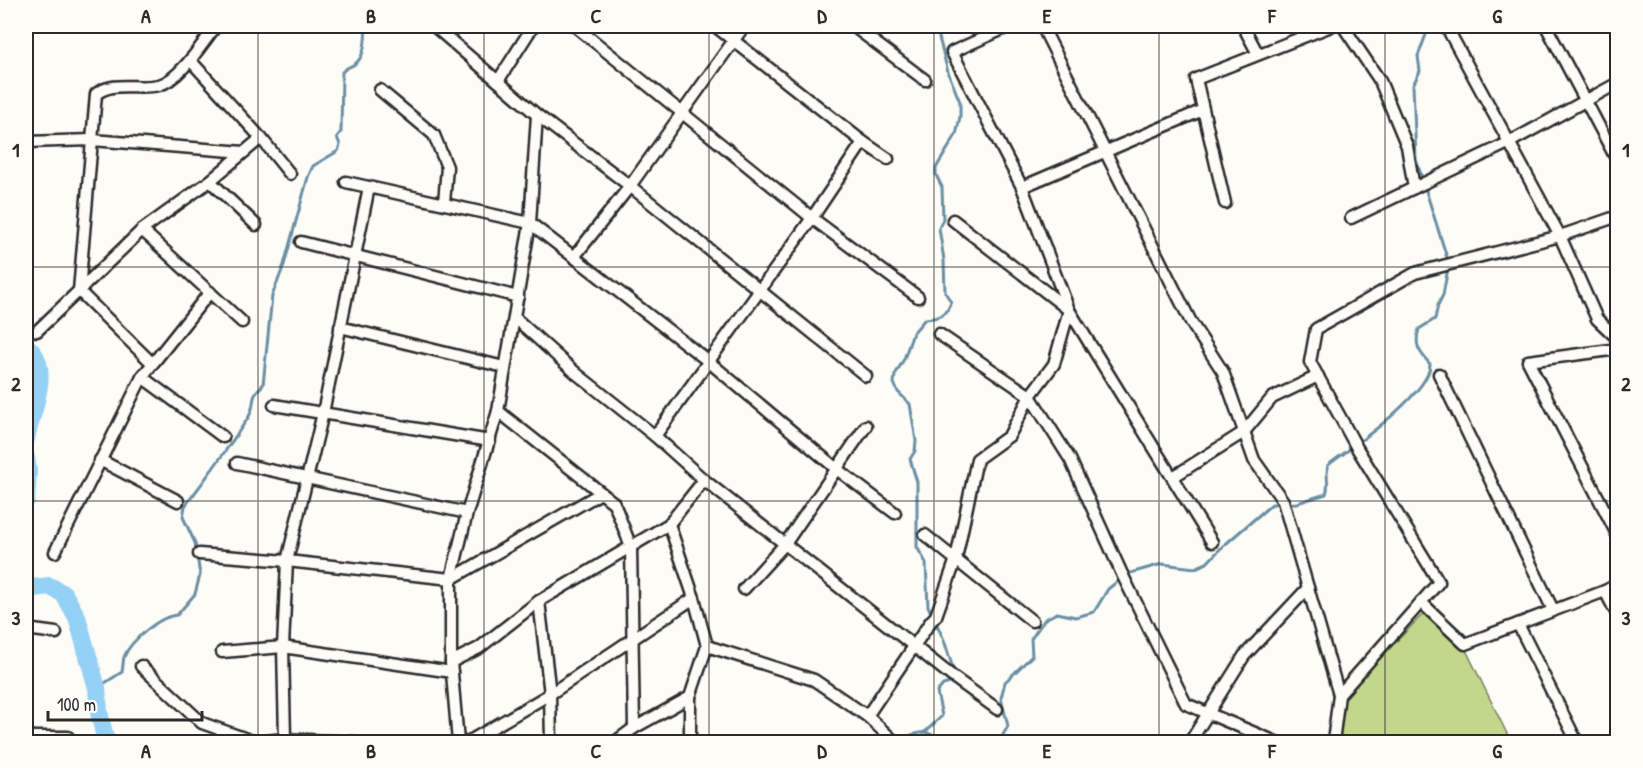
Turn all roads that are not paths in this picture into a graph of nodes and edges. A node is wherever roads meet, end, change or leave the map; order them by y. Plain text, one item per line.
1 (216, 26) edge
2 (434, 26) edge
3 (533, 26) edge
4 (575, 26) edge
5 (715, 26) edge
6 (744, 26) edge
7 (853, 26) edge
8 (1010, 26) edge
9 (1042, 26) edge
10 (1243, 26) edge
11 (1331, 26) edge
12 (1343, 26) edge
13 (1446, 26) edge
14 (1546, 26) edge
15 (734, 40) junction
16 (1258, 54) junction
17 (190, 60) junction
18 (925, 80) dead end
19 (498, 81) junction
20 (1617, 83) edge
21 (380, 90) dead end
22 (1585, 101) junction
23 (1203, 110) junction
24 (681, 113) junction
25 (537, 115) junction
26 (261, 138) junction
27 (92, 140) junction
28 (863, 141) junction
29 (26, 142) edge
30 (1509, 143) junction
31 (1104, 151) junction
32 (244, 152) junction
33 (888, 159) dead end
34 (1617, 162) edge
35 (290, 174) dead end
36 (210, 181) junction
37 (346, 182) dead end
38 (1421, 185) junction
39 (630, 186) junction
40 (369, 187) junction
41 (1022, 187) junction
42 (444, 203) junction
43 (1225, 203) dead end
44 (1617, 216) edge
45 (812, 218) junction
46 (1351, 218) dead end
47 (953, 220) dead end
48 (530, 223) junction
49 (256, 225) dead end
50 (142, 230) junction
51 (1560, 236) junction
52 (301, 242) dead end
53 (354, 256) junction
54 (574, 257) junction
55 (78, 291) junction
56 (760, 291) junction
57 (210, 292) junction
58 (518, 297) junction
59 (918, 297) dead end
60 (1069, 310) junction
61 (515, 318) junction
62 (242, 322) dead end
63 (340, 327) junction
64 (37, 331) dead end
65 (939, 334) dead end
66 (1617, 339) edge
67 (1617, 349) edge
68 (708, 361) junction
69 (152, 363) junction
70 (504, 367) junction
71 (1439, 374) dead end
72 (866, 375) dead end
73 (1318, 376) junction
74 (142, 377) junction
75 (1030, 396) junction
76 (274, 405) dead end
77 (498, 411) junction
78 (322, 413) junction
79 (866, 426) dead end
80 (1244, 432) junction
81 (655, 436) junction
82 (223, 437) dead end
83 (490, 441) junction
84 (100, 460) junction
85 (237, 463) dead end
86 (838, 470) junction
87 (1173, 477) junction
88 (307, 479) junction
89 (704, 480) junction
90 (601, 493) junction
91 (178, 501) dead end
92 (467, 513) junction
93 (896, 513) dead end
94 (669, 524) junction
95 (925, 535) dead end
96 (1617, 536) edge
97 (1212, 542) dead end
98 (785, 544) junction
99 (631, 547) junction
100 (55, 552) dead end
101 (200, 554) dead end
102 (956, 559) junction
103 (287, 561) junction
104 (451, 579) junction
105 (1617, 584) edge
106 (1308, 588) junction
107 (744, 589) dead end
108 (1605, 591) junction
109 (694, 598) junction
110 (539, 601) junction
111 (1421, 602) junction
112 (1553, 610) junction
113 (1617, 616) edge
114 (1032, 621) dead end
115 (1518, 624) junction
116 (26, 629) edge
117 (56, 633) dead end
118 (633, 638) junction
119 (707, 646) junction
120 (914, 646) junction
121 (283, 647) junction
122 (222, 652) dead end
123 (141, 666) dead end
124 (452, 667) junction
125 (550, 694) junction
126 (1339, 695) junction
127 (690, 697) junction
128 (997, 709) dead end
129 (1208, 713) junction
130 (867, 716) junction
131 (634, 728) junction
132 (26, 737) edge
133 (68, 737) dead end
134 (285, 739) junction
135 (894, 741) dead end
136 (256, 742) edge
137 (353, 742) edge
138 (458, 742) edge
139 (468, 742) edge
140 (551, 742) edge
141 (615, 742) edge
142 (690, 742) edge
143 (1190, 742) edge
144 (1276, 742) edge
145 (1333, 742) edge
146 (1577, 742) edge

1 - 17 street
2 - 19 street
3 - 19 street
4 - 24 street
5 - 15 street
6 - 15 street
7 - 18 street
8 - 41 street
9 - 31 street
10 - 16 street
11 - 16 street
12 - 38 street
13 - 30 street
14 - 22 street
15 - 24 street
15 - 28 street
16 - 23 street
17 - 26 street
17 - 27 street
19 - 25 street
20 - 22 street
21 - 42 street
22 - 30 street
22 - 34 street
23 - 31 street
23 - 43 street
24 - 39 street
24 - 45 street
25 - 39 street
25 - 48 street
26 - 32 street
26 - 35 street
27 - 29 street
27 - 32 street
27 - 55 street
28 - 33 street
28 - 45 street
30 - 38 street
30 - 51 street
31 - 41 street
31 - 80 street
32 - 36 street
36 - 49 street
36 - 50 street
37 - 40 street
38 - 46 street
39 - 54 street
39 - 56 street
40 - 42 street
40 - 53 street
41 - 60 street
42 - 48 street
44 - 51 street
45 - 56 street
45 - 59 street
47 - 60 street
48 - 54 street
48 - 58 street
50 - 55 street
50 - 57 street
51 - 66 street
51 - 73 street
52 - 53 street
53 - 58 street
53 - 63 street
54 - 68 street
55 - 64 street
55 - 69 street
56 - 68 street
56 - 72 street
57 - 62 street
57 - 69 street
58 - 61 street
60 - 75 street
60 - 87 street
61 - 70 street
61 - 81 street
63 - 70 street
63 - 78 street
65 - 75 street
67 - 96 street
68 - 81 street
68 - 86 street
69 - 74 street
70 - 77 street
71 - 112 street
73 - 80 street
73 - 111 street
74 - 82 street
74 - 84 street
75 - 102 street
75 - 129 street
76 - 78 street
77 - 83 street
77 - 90 street
78 - 83 street
78 - 88 street
79 - 86 street
80 - 87 street
80 - 106 street
81 - 89 street
83 - 92 street
84 - 91 street
84 - 100 street
85 - 88 street
86 - 93 street
86 - 98 street
87 - 97 street
88 - 92 street
88 - 103 street
89 - 94 street
89 - 98 street
90 - 99 street
90 - 104 street
92 - 104 street
94 - 99 street
94 - 109 street
95 - 102 street
98 - 107 street
98 - 120 street
99 - 110 street
99 - 118 street
101 - 103 street
102 - 114 street
102 - 120 street
103 - 104 street
103 - 121 street
104 - 124 street
105 - 108 street
106 - 126 street
106 - 129 street
108 - 112 street
108 - 113 street
109 - 118 street
109 - 119 street
110 - 124 street
110 - 125 street
111 - 115 street
111 - 126 street
112 - 115 street
115 - 146 street
116 - 117 street
118 - 125 street
118 - 131 street
119 - 127 street
119 - 130 street
120 - 128 street
120 - 130 street
121 - 122 street
121 - 124 street
121 - 134 street
123 - 136 street
124 - 138 street
125 - 139 street
125 - 140 street
126 - 145 street
127 - 131 street
127 - 142 street
129 - 143 street
129 - 144 street
130 - 135 street
131 - 141 street
132 - 133 street
134 - 136 street
134 - 137 street

